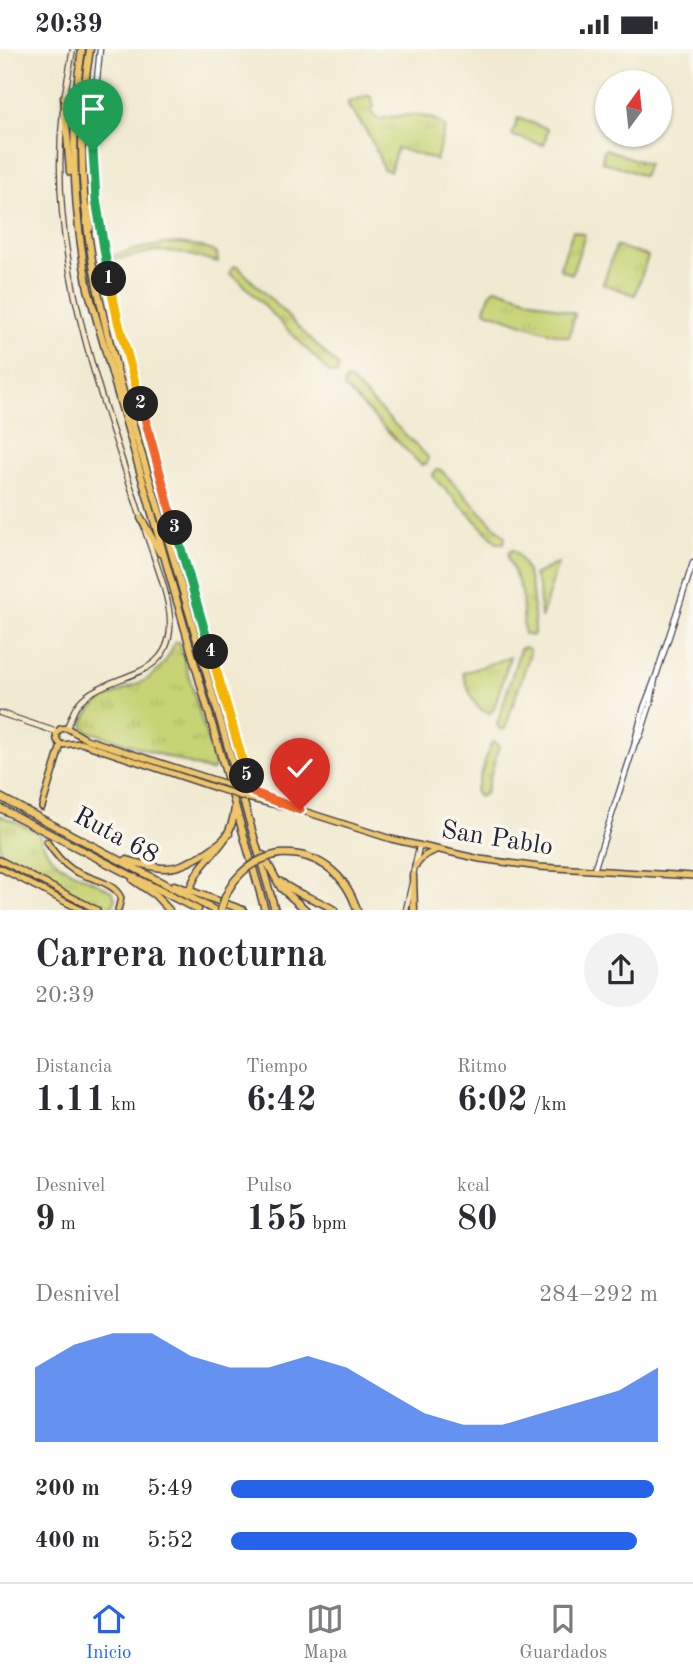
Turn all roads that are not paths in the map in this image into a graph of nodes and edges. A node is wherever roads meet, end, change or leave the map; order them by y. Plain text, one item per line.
1 (72, 49) edge
2 (82, 49) edge
3 (90, 49) edge
4 (100, 49) edge
5 (64, 97) junction
6 (94, 169) junction
7 (75, 191) junction
8 (90, 254) junction
9 (141, 518) junction
10 (162, 519) junction
11 (693, 563) edge
12 (166, 564) junction
13 (193, 587) junction
14 (0, 713) edge
15 (69, 729) junction
16 (57, 732) junction
17 (70, 744) junction
18 (61, 745) junction
19 (216, 784) junction
20 (249, 791) junction
21 (0, 797) edge
22 (234, 798) junction
23 (247, 798) junction
24 (42, 807) tunnel mouth
25 (2, 810) edge
26 (300, 810) junction
27 (229, 834) junction
28 (47, 842) tunnel mouth
29 (257, 844) junction
30 (419, 847) junction
31 (436, 850) junction
32 (114, 856) junction
33 (0, 860) edge
34 (415, 866) junction
35 (0, 868) edge
36 (118, 868) junction
37 (593, 870) junction
38 (274, 874) junction
39 (413, 876) junction
40 (693, 876) edge
41 (156, 879) junction
42 (40, 885) junction
43 (191, 886) dead end
44 (81, 910) edge
45 (97, 910) edge
46 (118, 910) edge
47 (169, 910) edge
48 (198, 910) edge
49 (214, 910) edge
50 (221, 910) edge
51 (243, 910) edge
52 (265, 910) edge
53 (275, 910) edge
54 (306, 910) edge
55 (334, 910) edge
56 (357, 910) edge
57 (406, 910) edge
58 (414, 910) edge

1 - 5 main road
2 - 7 highway
3 - 8 highway
4 - 6 street
5 - 7 highway
5 - 9 main road
6 - 8 highway
6 - 13 street
7 - 12 highway
8 - 10 highway
9 - 12 highway
9 - 15 main road
10 - 13 highway
10 - 29 highway
11 - 37 street
12 - 22 highway
13 - 20 main road
14 - 16 main road
15 - 16 main road
15 - 17 main road
15 - 19 main road, San Pablo
16 - 18 main road
17 - 18 main road
17 - 19 main road, San Pablo
18 - 24 main road
19 - 20 main road, San Pablo, bridge
19 - 23 main road, San Pablo, bridge
20 - 23 main road
20 - 26 main road, San Pablo
21 - 32 highway, Ruta 68
22 - 27 highway
22 - 52 highway
23 - 26 main road, San Pablo
25 - 36 highway, Ruta 68
26 - 30 main road, San Pablo
27 - 32 highway
27 - 43 highway
28 - 46 main road
29 - 38 highway
29 - 53 highway
30 - 31 main road, San Pablo
30 - 34 main road
31 - 34 main road
31 - 37 main road, San Pablo
32 - 41 highway, Ruta 68
33 - 42 main road
34 - 39 main road
35 - 42 main road
36 - 47 highway
36 - 48 highway, Ruta 68
37 - 40 main road, San Pablo
38 - 54 highway
38 - 55 highway
39 - 57 main road
39 - 58 highway
41 - 49 highway, Ruta 68
41 - 51 highway
42 - 44 main road
42 - 45 main road
50 - 56 highway, bridge

